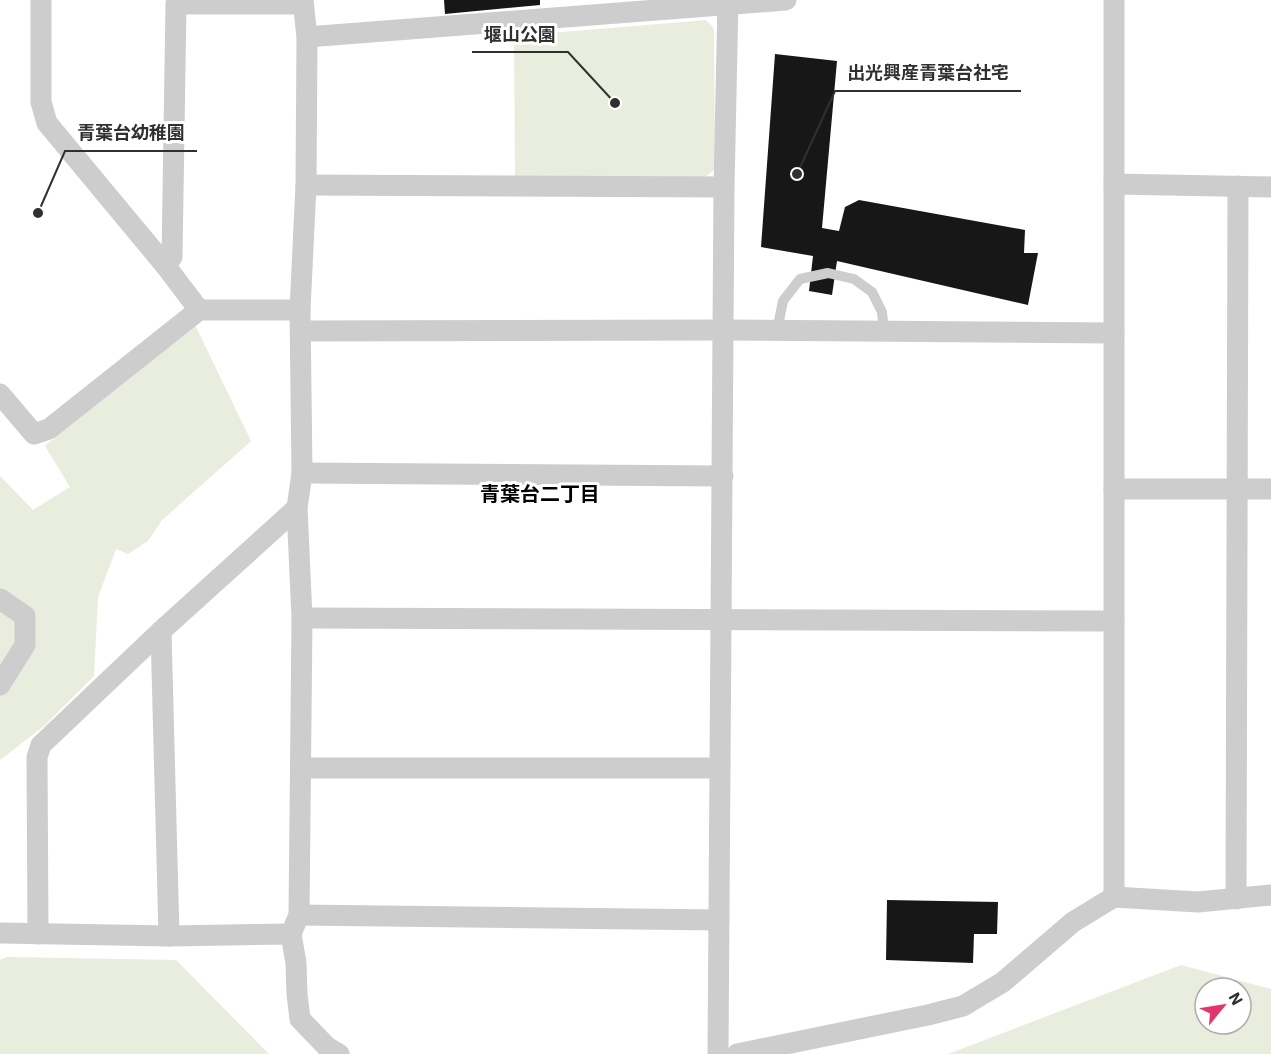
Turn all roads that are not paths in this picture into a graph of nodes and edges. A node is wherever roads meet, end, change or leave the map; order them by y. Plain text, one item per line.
1 (41, 0) edge
2 (786, 0) edge
3 (1114, 0) edge
4 (303, 2) edge
5 (728, 2) edge
6 (307, 37) junction
7 (1114, 184) junction
8 (306, 185) junction
9 (1238, 186) junction
10 (724, 187) junction
11 (1271, 187) edge
12 (165, 265) junction
13 (199, 310) junction
14 (300, 320) junction
15 (724, 330) junction
16 (777, 331) junction
17 (884, 331) junction
18 (1114, 333) junction
19 (0, 394) edge
20 (302, 473) junction
21 (723, 476) junction
22 (1114, 489) junction
23 (1236, 489) junction
24 (1271, 489) edge
25 (297, 508) junction
26 (0, 599) edge
27 (302, 618) junction
28 (722, 620) junction
29 (1114, 621) junction
30 (161, 631) junction
31 (0, 685) edge
32 (301, 768) junction
33 (720, 768) junction
34 (1271, 895) edge
35 (1114, 897) junction
36 (1236, 899) junction
37 (300, 915) junction
38 (719, 920) junction
39 (0, 933) edge
40 (38, 934) junction
41 (291, 934) junction
42 (169, 936) junction
43 (339, 1054) edge
44 (718, 1054) edge
45 (737, 1054) edge

1 - 12 street
2 - 5 street
3 - 7 street
4 - 6 street
4 - 12 street
5 - 6 street
5 - 10 street
6 - 8 street
7 - 9 street
7 - 18 street
8 - 10 street
8 - 14 street
9 - 11 street
9 - 23 street
10 - 15 street
12 - 13 street
13 - 14 street
13 - 19 street
14 - 15 street
14 - 20 street
15 - 16 street
15 - 21 street
16 - 17 street
16 - 17 lane
17 - 18 street
18 - 22 street
20 - 21 street
20 - 25 street
21 - 28 street
22 - 23 street
22 - 29 street
23 - 24 street
23 - 36 street
25 - 27 street
25 - 30 street
26 - 31 street
27 - 28 street
27 - 32 street
28 - 29 street
28 - 33 street
29 - 35 street
30 - 40 street
30 - 42 street
32 - 33 street
32 - 37 street
33 - 38 street
34 - 36 street
35 - 36 street
35 - 45 street
37 - 38 street
37 - 41 street
38 - 44 street
39 - 40 street
40 - 42 street
41 - 42 street
41 - 43 street

